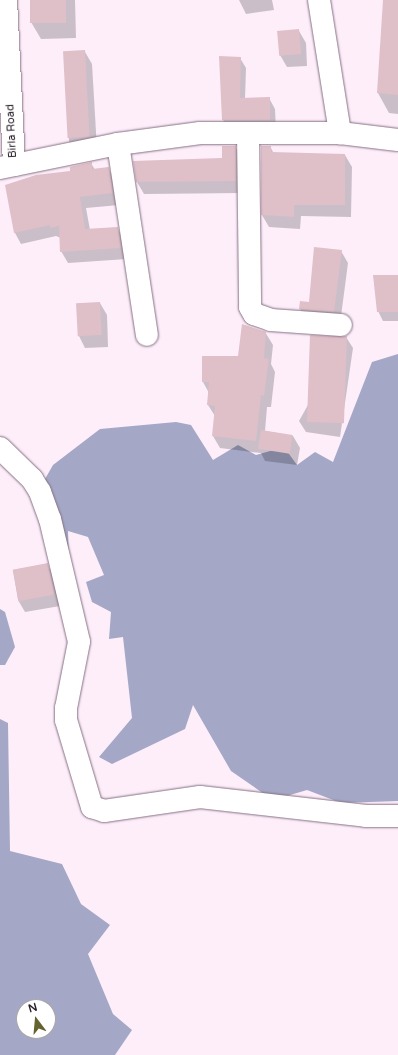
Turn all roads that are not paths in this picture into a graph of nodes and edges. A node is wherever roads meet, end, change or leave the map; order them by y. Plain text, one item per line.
1 (6, 0) edge
2 (319, 0) edge
3 (248, 133) junction
4 (340, 133) junction
5 (398, 140) edge
6 (118, 144) junction
7 (7, 167) edge
8 (341, 325) dead end
9 (146, 335) dead end
10 (0, 448) edge
11 (398, 816) edge

1 - 7 street, Birla Road
2 - 4 street
3 - 4 street
3 - 6 street
3 - 8 street
4 - 5 street
6 - 7 street
6 - 9 street
10 - 11 street

